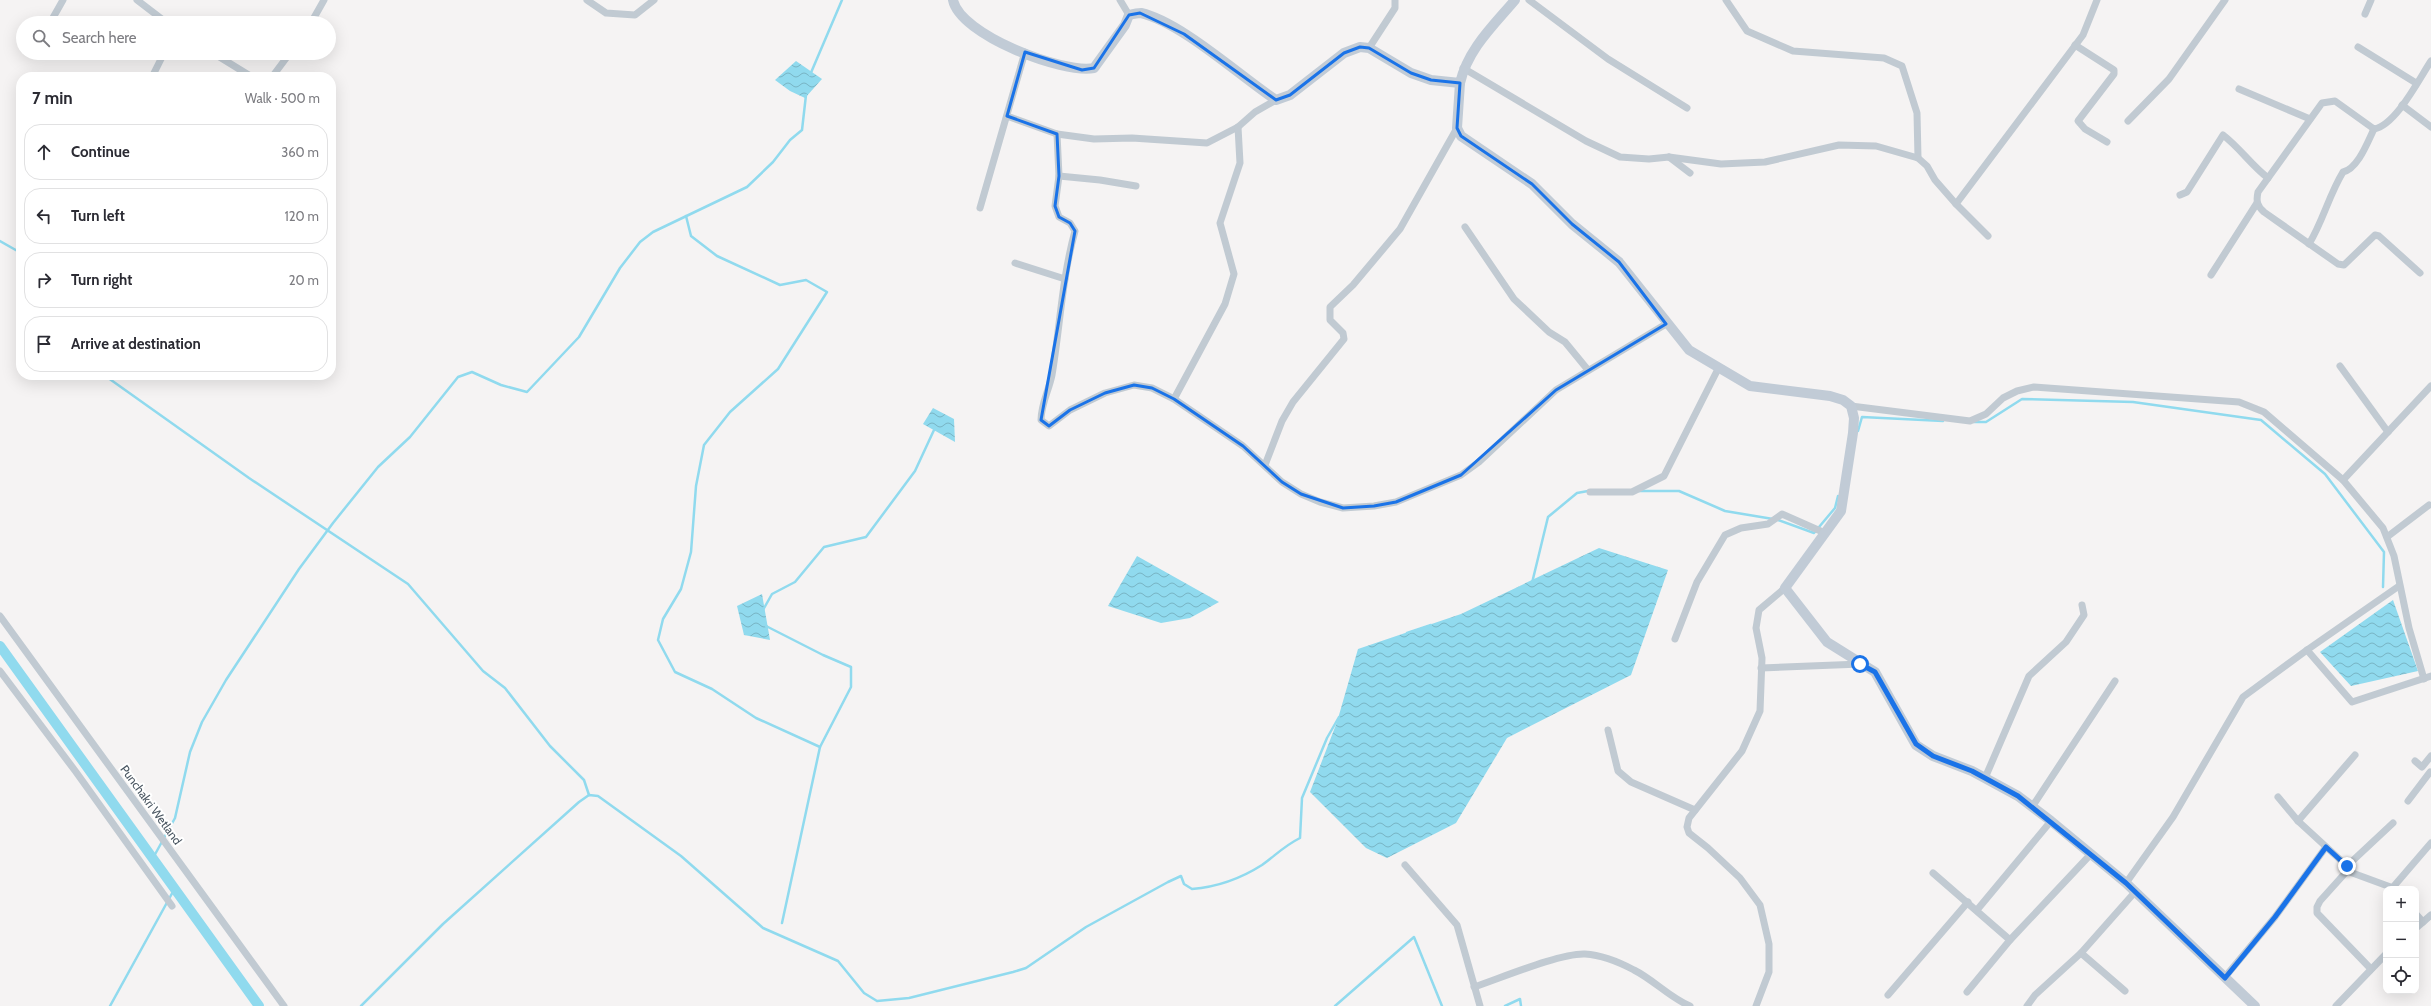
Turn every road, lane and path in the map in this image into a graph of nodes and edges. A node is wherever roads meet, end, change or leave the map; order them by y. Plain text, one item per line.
1 (64, 0) edge
2 (137, 0) edge
3 (324, 0) edge
4 (587, 0) edge
5 (654, 0) edge
6 (953, 0) edge
7 (1120, 0) edge
8 (1395, 0) edge
9 (1515, 0) edge
10 (1530, 0) edge
11 (1726, 0) edge
12 (2097, 0) edge
13 (2225, 0) edge
14 (2372, 0) edge
15 (2364, 14) dead end
16 (1129, 15) junction
17 (54, 16) edge
18 (158, 16) edge
19 (315, 16) edge
20 (2075, 45) junction
21 (2358, 47) dead end
22 (1369, 48) junction
23 (1025, 52) junction
24 (160, 60) edge
25 (224, 60) edge
26 (285, 60) edge
27 (2431, 61) edge
28 (1463, 68) junction
29 (154, 72) edge
30 (244, 72) edge
31 (276, 72) edge
32 (1460, 83) junction
33 (2416, 84) junction
34 (2239, 89) dead end
35 (1276, 100) junction
36 (2402, 105) junction
37 (1687, 108) dead end
38 (1007, 116) junction
39 (2310, 119) junction
40 (2128, 121) dead end
41 (1238, 127) junction
42 (2431, 127) edge
43 (1457, 128) junction
44 (2374, 129) junction
45 (1057, 134) junction
46 (2107, 142) dead end
47 (1669, 157) junction
48 (1918, 158) junction
49 (1690, 173) dead end
50 (1059, 176) junction
51 (2268, 178) junction
52 (1136, 186) dead end
53 (2180, 195) dead end
54 (2257, 203) junction
55 (1956, 204) junction
56 (980, 208) dead end
57 (1465, 227) dead end
58 (1988, 236) dead end
59 (2309, 244) junction
60 (1015, 263) dead end
61 (2420, 272) dead end
62 (2211, 275) dead end
63 (1065, 279) junction
64 (1666, 324) junction
65 (2340, 366) dead end
66 (1719, 367) junction
67 (1588, 370) junction
68 (2431, 386) edge
69 (1174, 399) junction
70 (1851, 406) junction
71 (2388, 432) junction
72 (1265, 465) junction
73 (2342, 480) junction
74 (1590, 492) dead end
75 (2430, 505) edge
76 (1826, 533) junction
77 (2387, 538) junction
78 (2399, 586) junction
79 (1785, 588) junction
80 (2082, 605) dead end
81 (0, 616) edge
82 (1676, 639) dead end
83 (2307, 650) junction
84 (1860, 664) junction
85 (1761, 668) junction
86 (0, 671) edge
87 (2429, 678) edge
88 (2115, 681) dead end
89 (1608, 730) dead end
90 (2355, 755) dead end
91 (2431, 756) edge
92 (2415, 761) dead end
93 (2422, 766) junction
94 (2431, 772) edge
95 (1985, 778) junction
96 (2278, 797) dead end
97 (2408, 801) dead end
98 (2032, 807) junction
99 (1695, 810) junction
100 (2051, 821) junction
101 (2298, 821) junction
102 (2393, 822) dead end
103 (2431, 843) edge
104 (2326, 847) junction
105 (2090, 855) junction
106 (1405, 865) dead end
107 (2347, 869) junction
108 (1933, 872) dead end
109 (2126, 883) junction
110 (2390, 886) edge
111 (2397, 886) edge
112 (2135, 892) junction
113 (1968, 902) junction
114 (172, 906) dead end
115 (1977, 910) junction
116 (2431, 916) edge
117 (2419, 917) edge
118 (2423, 922) junction
119 (2419, 925) edge
120 (2010, 940) junction
121 (2081, 953) junction
122 (2383, 957) edge
123 (2371, 969) junction
124 (2225, 978) junction
125 (1474, 987) junction
126 (2125, 991) dead end
127 (1967, 992) dead end
128 (1888, 995) dead end
129 (284, 1006) edge
130 (1480, 1006) edge
131 (1690, 1006) edge
132 (1756, 1006) edge
133 (2027, 1006) edge
134 (2255, 1006) edge
135 (2336, 1006) edge

1 - 17 street
2 - 18 street
3 - 19 street
4 - 5 street
6 - 23 street
7 - 16 street
8 - 22 street
9 - 28 street
10 - 37 street
11 - 48 street
12 - 20 street
13 - 40 street
14 - 15 street
16 - 23 street
16 - 35 street
20 - 46 street
20 - 55 street
21 - 33 street
22 - 32 street
22 - 35 street
23 - 38 street
24 - 29 street
25 - 30 street
26 - 31 street
27 - 33 street
28 - 32 street
28 - 47 street
32 - 43 street
33 - 36 street
34 - 39 street
35 - 41 street
36 - 42 street
36 - 44 street
38 - 45 street
38 - 56 street
39 - 44 street
39 - 51 street
41 - 45 street
41 - 69 street
43 - 64 street
43 - 72 street
44 - 59 street
45 - 50 street
47 - 48 street
47 - 49 street
48 - 55 street
50 - 52 street
50 - 63 street
51 - 53 street
51 - 54 street
54 - 59 street
54 - 62 street
55 - 58 street
57 - 67 street
59 - 61 street
60 - 63 street
63 - 69 street
64 - 66 street
64 - 67 street
65 - 71 street
66 - 70 street
66 - 74 street
67 - 72 street
68 - 71 street
69 - 72 street
70 - 73 street
70 - 76 street
71 - 73 street
73 - 77 street
75 - 77 street
76 - 79 street
76 - 82 street
77 - 78 street
78 - 83 street
78 - 87 street
79 - 84 street
79 - 85 street
80 - 95 street
81 - 129 street, Punchakri Wetland
83 - 87 street
83 - 109 street
84 - 85 street
84 - 95 street
85 - 99 street
86 - 114 street
88 - 98 street
89 - 99 street
90 - 101 street
91 - 93 street
92 - 93 street
93 - 94 street
94 - 97 street
95 - 98 street
96 - 101 street
98 - 100 street
99 - 132 street
100 - 105 street
100 - 115 street
101 - 104 street
102 - 107 street
103 - 111 street
104 - 107 street
104 - 124 street
105 - 109 street
105 - 120 street
106 - 125 street
107 - 110 street
107 - 123 street
108 - 113 street
109 - 112 street
112 - 121 street
112 - 124 street
113 - 115 street
113 - 128 street
115 - 120 street
116 - 118 street
117 - 118 street
118 - 119 street
120 - 127 street
121 - 126 street
121 - 133 street
122 - 123 street
123 - 135 street
124 - 134 street
125 - 130 street
125 - 131 street

